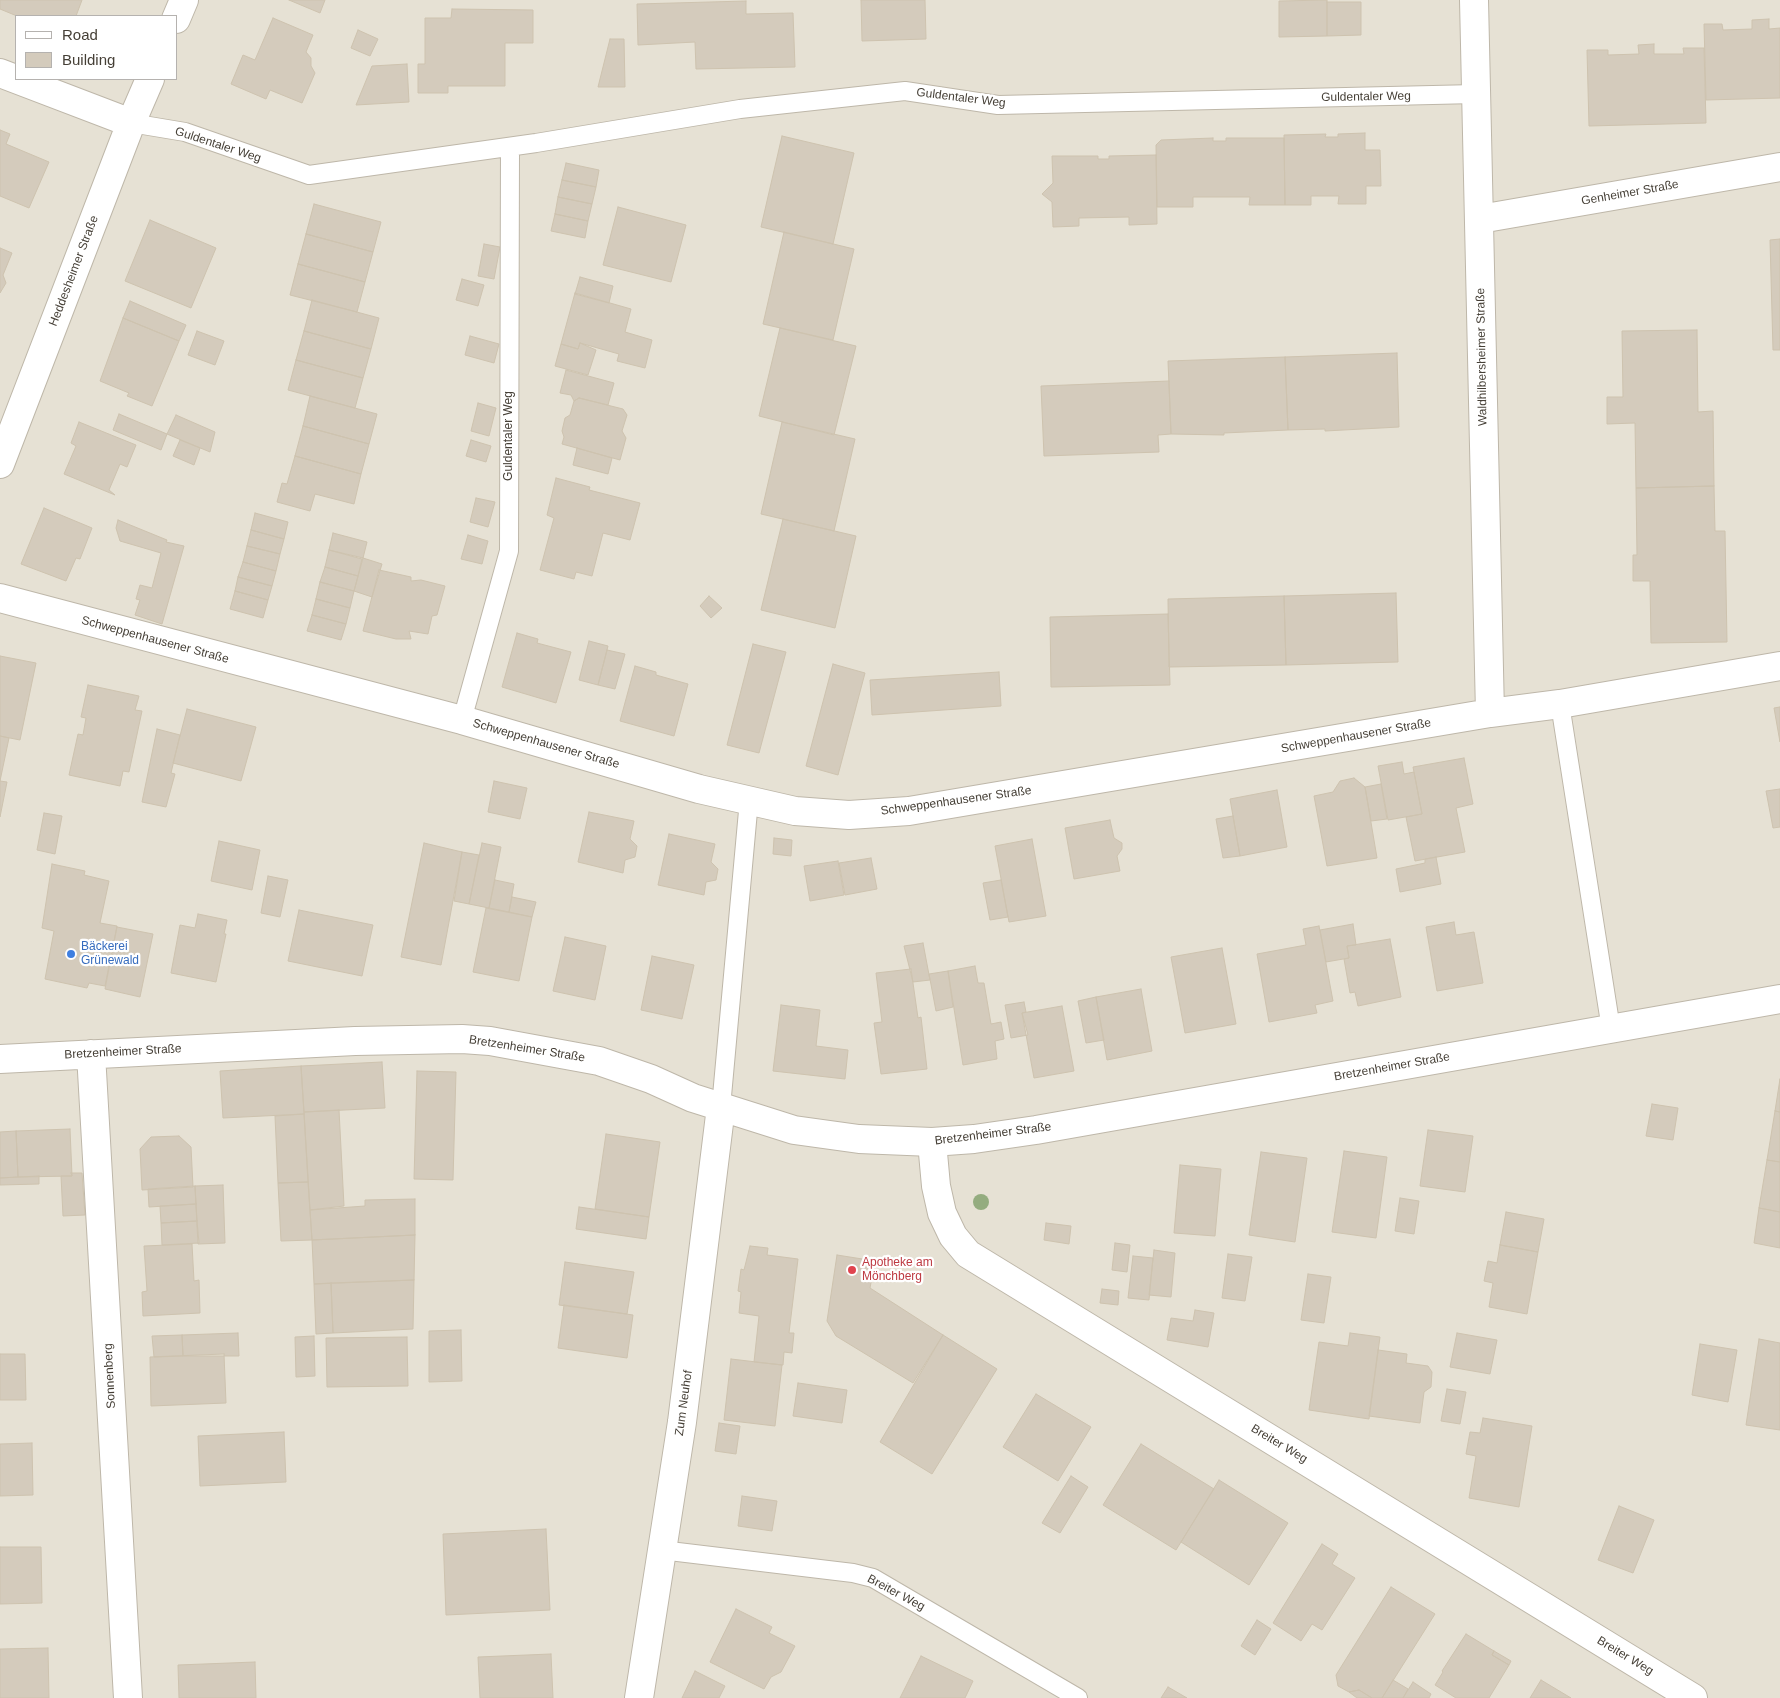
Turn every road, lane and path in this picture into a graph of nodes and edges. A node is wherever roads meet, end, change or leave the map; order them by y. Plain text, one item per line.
1 (184, 0) edge
2 (1474, 0) edge
3 (178, 15) edge
4 (0, 74) edge
5 (15, 80) edge
6 (16, 80) edge
7 (150, 80) edge
8 (1476, 94) junction
9 (131, 123) junction
10 (510, 147) junction
11 (1780, 167) edge
12 (1480, 219) junction
13 (0, 464) edge
14 (0, 598) edge
15 (1780, 666) edge
16 (1560, 704) junction
17 (1490, 713) junction
18 (462, 720) junction
19 (749, 800) junction
20 (1780, 999) edge
21 (1611, 1029) junction
22 (91, 1054) junction
23 (0, 1059) edge
24 (720, 1107) junction
25 (932, 1142) junction
26 (662, 1550) junction
27 (128, 1698) edge
28 (639, 1698) edge
29 (1078, 1698) edge
30 (1693, 1698) edge

1 - 3 street
2 - 8 street, Waldhilbersheimer Straße
4 - 5 street
6 - 9 street
7 - 9 street, Heddesheimer Straße
8 - 10 lane, Guldentaler Weg
8 - 12 street, Waldhilbersheimer Straße
9 - 10 lane, Guldentaler Weg
9 - 13 street, Heddesheimer Straße
10 - 18 lane, Guldentaler Weg
11 - 12 street, Genheimer Straße
12 - 17 street, Waldhilbersheimer Straße
14 - 18 street, Schweppenhausener Straße
15 - 16 street, Schweppenhausener Straße
16 - 17 street, Schweppenhausener Straße
16 - 21 lane
17 - 19 street, Schweppenhausener Straße
18 - 19 street, Schweppenhausener Straße
19 - 24 lane
20 - 21 street, Bretzenheimer Straße
21 - 25 street, Bretzenheimer Straße
22 - 23 street, Bretzenheimer Straße
22 - 24 street, Bretzenheimer Straße
22 - 27 street, Sonnenberg
24 - 25 street, Bretzenheimer Straße
24 - 26 street, Zum Neuhof
25 - 30 street, Breiter Weg
26 - 28 street, Zum Neuhof
26 - 29 lane, Breiter Weg

